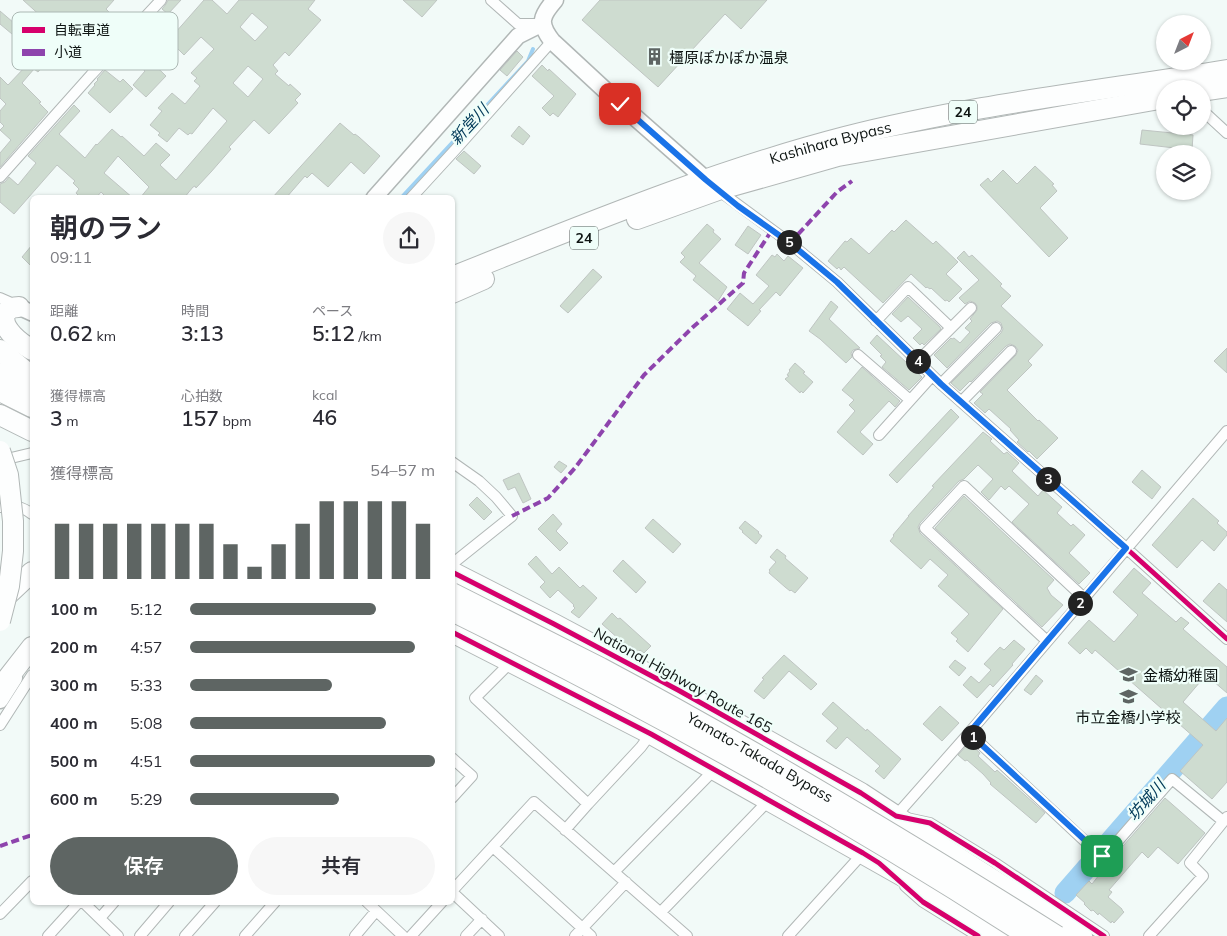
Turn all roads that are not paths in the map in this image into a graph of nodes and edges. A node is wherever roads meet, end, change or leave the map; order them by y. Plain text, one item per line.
1 (161, 0) edge
2 (491, 0) edge
3 (555, 0) edge
4 (150, 12) edge
5 (542, 24) junction
6 (552, 41) junction
7 (96, 70) edge
8 (1227, 70) edge
9 (1227, 86) edge
10 (1211, 89) edge
11 (1156, 100) edge
12 (1211, 118) edge
13 (1227, 133) edge
14 (0, 177) edge
15 (712, 185) junction
16 (377, 195) edge
17 (414, 195) edge
18 (455, 276) edge
19 (455, 291) edge
20 (0, 298) edge
21 (971, 308) dead end
22 (26, 310) edge
23 (876, 321) junction
24 (951, 328) junction
25 (996, 328) dead end
26 (2, 339) edge
27 (30, 349) edge
28 (1011, 351) dead end
29 (858, 355) dead end
30 (918, 361) junction
31 (30, 362) edge
32 (0, 373) edge
33 (30, 374) edge
34 (932, 376) junction
35 (941, 384) junction
36 (30, 389) edge
37 (0, 391) edge
38 (910, 400) junction
39 (961, 402) junction
40 (30, 406) edge
41 (0, 415) edge
42 (30, 430) edge
43 (1227, 431) edge
44 (879, 435) dead end
45 (0, 451) edge
46 (30, 454) edge
47 (0, 458) edge
48 (455, 464) edge
49 (0, 507) edge
50 (30, 513) edge
51 (1126, 548) junction
52 (455, 562) edge
53 (30, 574) edge
54 (455, 574) edge
55 (455, 595) edge
56 (1084, 598) junction
57 (0, 602) edge
58 (455, 613) edge
59 (0, 622) edge
60 (554, 624) junction
61 (455, 634) edge
62 (1227, 639) edge
63 (1047, 641) junction
64 (30, 651) edge
65 (30, 652) edge
66 (513, 663) junction
67 (30, 678) edge
68 (0, 688) edge
69 (678, 690) junction
70 (0, 700) edge
71 (0, 725) edge
72 (969, 733) junction
73 (651, 734) junction
74 (777, 745) junction
75 (455, 761) edge
76 (715, 769) junction
77 (751, 790) junction
78 (455, 795) edge
79 (770, 800) junction
80 (588, 804) junction
81 (896, 816) junction
82 (1225, 819) edge
83 (565, 830) junction
84 (493, 847) junction
85 (871, 858) junction
86 (614, 872) junction
87 (30, 882) edge
88 (626, 882) junction
89 (455, 889) edge
90 (455, 895) edge
91 (76, 905) edge
92 (86, 905) edge
93 (111, 905) edge
94 (166, 905) edge
95 (212, 905) edge
96 (272, 905) edge
97 (371, 905) edge
98 (439, 905) edge
99 (376, 911) junction
100 (661, 912) junction
101 (0, 914) edge
102 (100, 918) junction
103 (482, 919) junction
104 (678, 927) junction
105 (582, 928) junction
106 (48, 936) edge
107 (118, 936) edge
108 (140, 936) edge
109 (185, 936) edge
110 (245, 936) edge
111 (355, 936) edge
112 (403, 936) edge
113 (411, 936) edge
114 (466, 936) edge
115 (499, 936) edge
116 (575, 936) edge
117 (591, 936) edge
118 (670, 936) edge
119 (687, 936) edge
120 (788, 936) edge
121 (978, 936) edge
122 (1001, 936) edge
123 (1028, 936) edge
124 (1057, 936) edge
125 (1082, 936) edge
126 (1104, 936) edge
127 (1149, 936) edge

1 - 4 street
2 - 5 street
3 - 5 main road
5 - 6 main road
5 - 16 street
6 - 15 main road
6 - 17 street
7 - 14 street
8 - 15 highway, Kashihara Bypass / 24
9 - 10 highway
11 - 15 highway, Kashihara Bypass / 24
12 - 13 street
15 - 18 highway, Kashihara Bypass / 24
15 - 19 highway, Kashihara Bypass / 24
15 - 23 street
20 - 22 street
21 - 24 street
22 - 26 highway
23 - 24 street
23 - 30 street
24 - 30 street
25 - 35 street
26 - 27 highway
26 - 31 highway
26 - 33 highway
28 - 39 street
29 - 38 street
30 - 34 street
32 - 36 highway
34 - 35 street
34 - 38 street
35 - 39 street
37 - 40 highway
38 - 44 street
39 - 51 street
41 - 42 highway
43 - 51 street
45 - 59 highway, bridge
46 - 47 street
48 - 52 street
49 - 50 street
51 - 56 street
51 - 62 street
53 - 57 highway
54 - 60 highway, National Highway Route 165
55 - 124 highway, Yamato-Takada Bypass, bridge
56 - 63 street
56 - 63 street
58 - 123 highway, Yamato-Takada Bypass, bridge
60 - 66 street
60 - 69 highway, National Highway Route 165
61 - 66 highway
63 - 72 street
64 - 68 highway
65 - 70 main road
66 - 73 highway
66 - 80 street
67 - 71 street
69 - 73 street
69 - 74 highway, National Highway Route 165
72 - 81 street
72 - 82 street
73 - 76 highway
73 - 80 street
74 - 77 street
74 - 81 highway, National Highway Route 165
75 - 78 street
76 - 77 highway
76 - 86 street
77 - 79 highway
79 - 85 highway
79 - 100 street
80 - 83 street
81 - 85 street
81 - 125 highway, National Highway Route 165
81 - 126 street
82 - 127 street
83 - 84 street
83 - 86 street
84 - 89 street
84 - 105 street
85 - 120 street
85 - 121 street
85 - 122 highway
86 - 88 street
87 - 101 street
88 - 100 street
88 - 105 street
90 - 103 street
91 - 106 street
92 - 102 street
93 - 102 street
94 - 108 street
95 - 109 street
96 - 110 street
97 - 99 street
98 - 113 street
99 - 111 street
99 - 112 street
100 - 104 street
102 - 107 street
103 - 114 street
103 - 115 street
104 - 118 street
104 - 119 street
105 - 116 street
105 - 117 street

